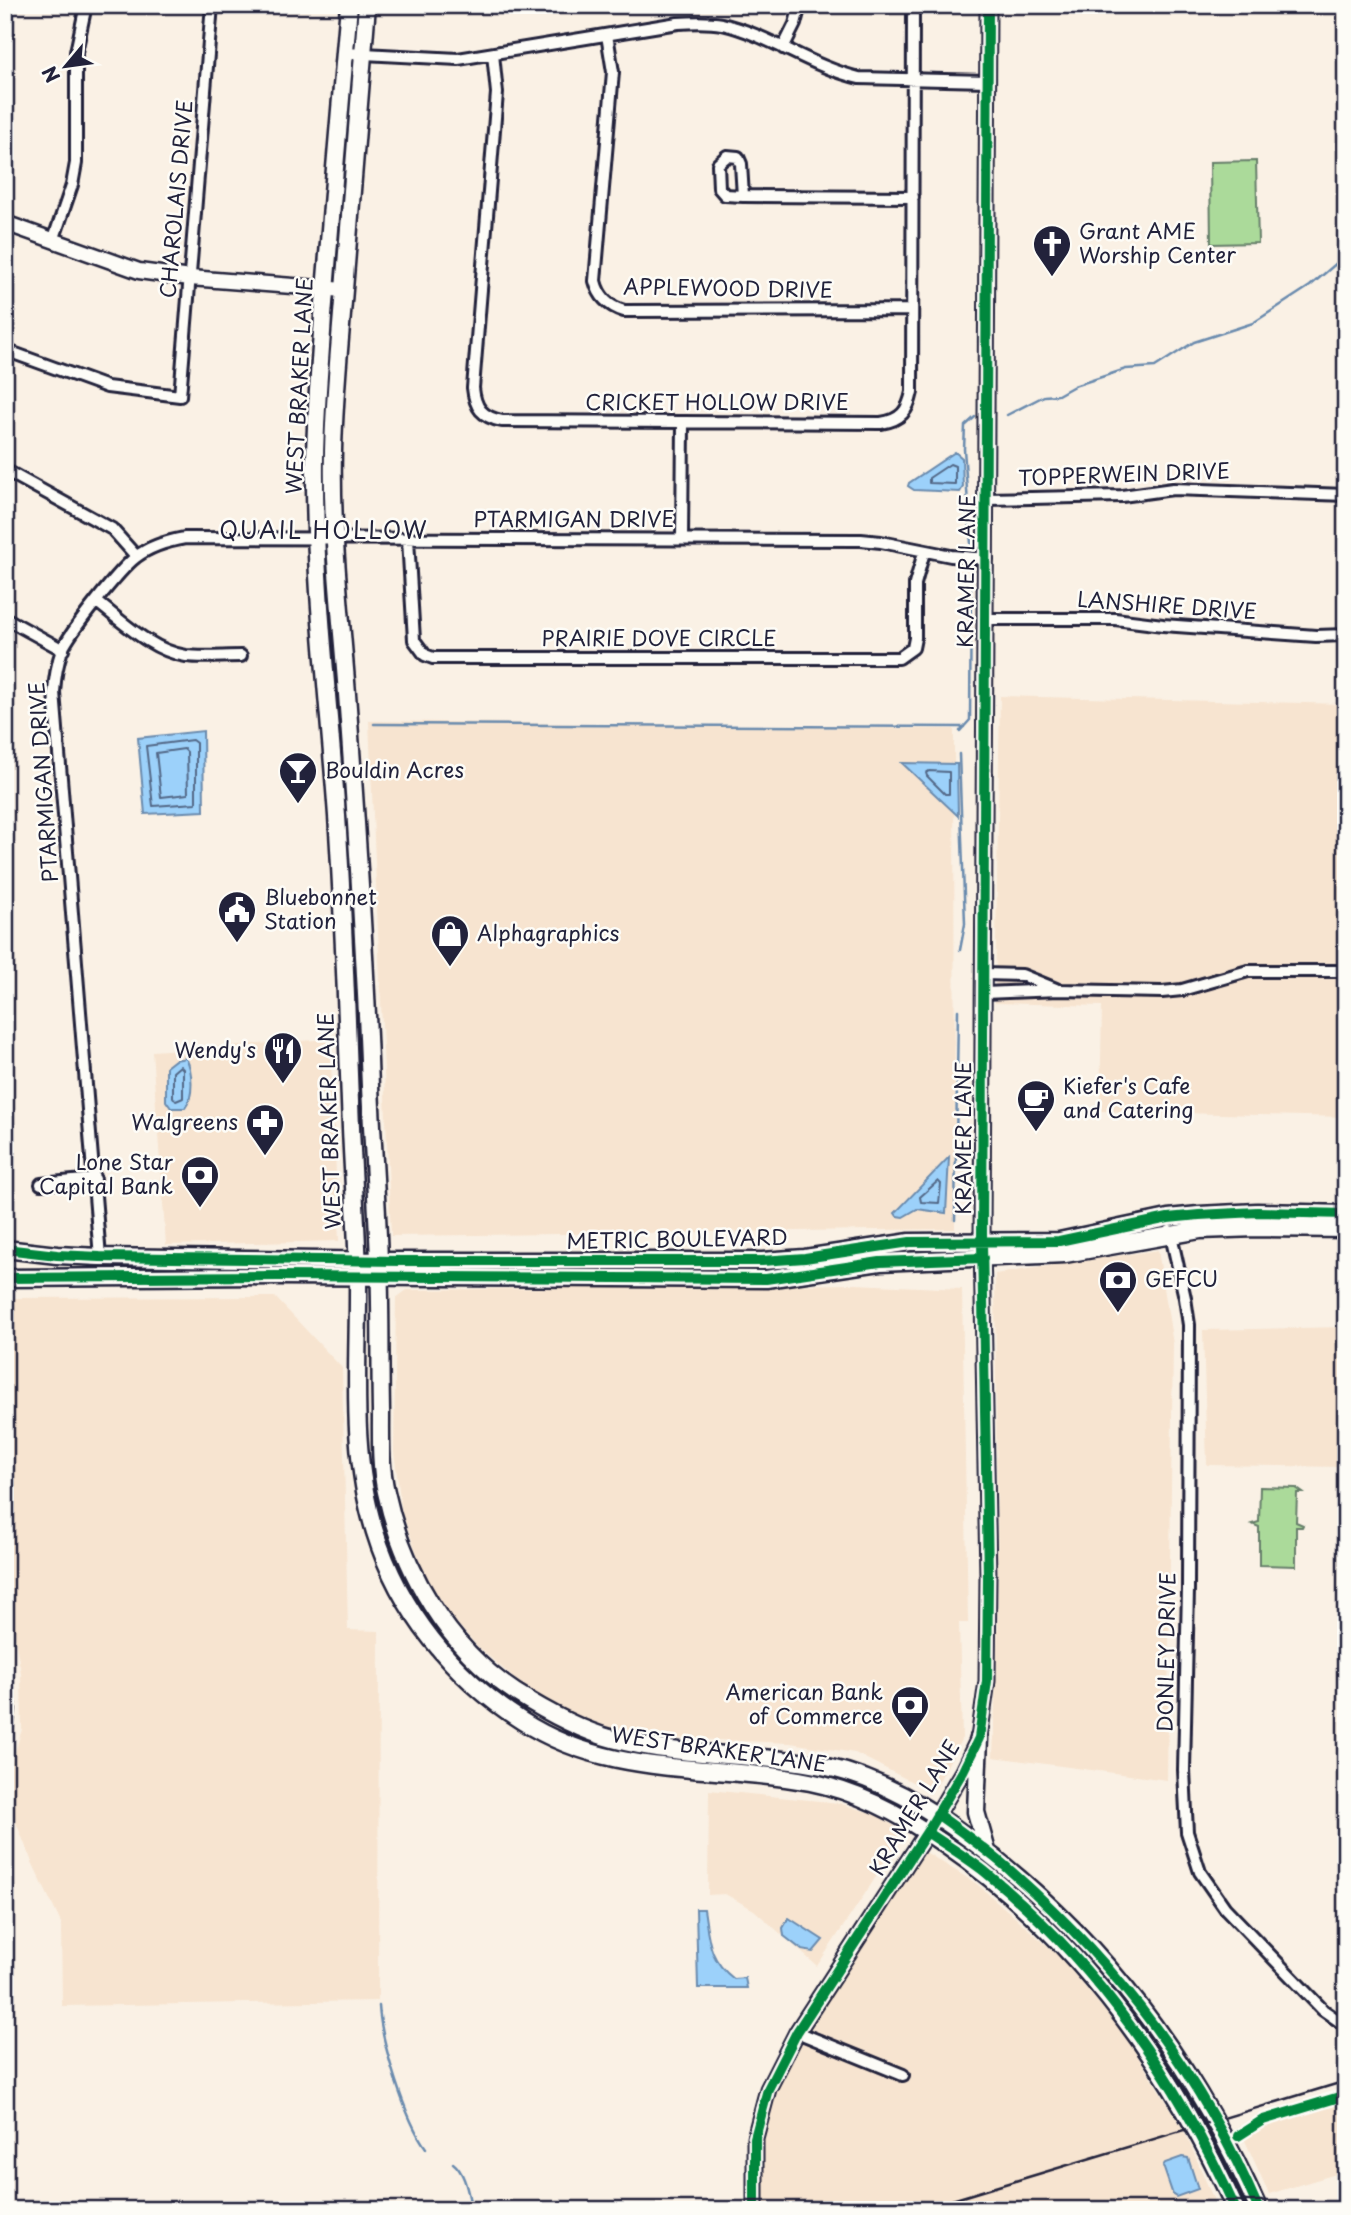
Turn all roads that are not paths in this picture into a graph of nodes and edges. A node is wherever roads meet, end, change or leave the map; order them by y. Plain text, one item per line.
1 (86, 5) edge
2 (212, 5) edge
3 (349, 5) edge
4 (367, 5) edge
5 (800, 5) edge
6 (913, 5) edge
7 (988, 5) edge
8 (607, 35) junction
9 (783, 48) junction
10 (345, 53) junction
11 (363, 54) junction
12 (493, 54) junction
13 (913, 80) junction
14 (988, 81) junction
15 (743, 196) dead end
16 (913, 197) junction
17 (5, 223) edge
18 (53, 241) junction
19 (190, 278) junction
20 (325, 288) junction
21 (344, 290) junction
22 (912, 310) junction
23 (5, 350) edge
24 (683, 423) junction
25 (5, 470) edge
26 (1346, 495) edge
27 (987, 499) junction
28 (316, 537) junction
29 (335, 539) junction
30 (408, 539) junction
31 (682, 540) junction
32 (924, 552) junction
33 (136, 556) junction
34 (987, 559) junction
35 (97, 602) junction
36 (5, 618) edge
37 (985, 619) junction
38 (1346, 635) edge
39 (62, 650) junction
40 (241, 656) dead end
41 (339, 853) junction
42 (358, 854) junction
43 (1346, 971) edge
44 (984, 974) junction
45 (1059, 990) junction
46 (984, 993) junction
47 (348, 1059) junction
48 (369, 1062) junction
49 (95, 1179) junction
50 (41, 1184) dead end
51 (1346, 1214) edge
52 (1169, 1226) junction
53 (1346, 1229) edge
54 (5, 1248) edge
55 (982, 1250) junction
56 (100, 1257) junction
57 (379, 1259) junction
58 (357, 1260) junction
59 (673, 1269) junction
60 (358, 1277) junction
61 (379, 1277) junction
62 (5, 1278) edge
63 (462, 1645) junction
64 (449, 1661) junction
65 (478, 1662) junction
66 (5, 1674) edge
67 (466, 1677) junction
68 (5, 1736) edge
69 (979, 1738) junction
70 (699, 1752) junction
71 (699, 1772) junction
72 (937, 1814) junction
73 (927, 1832) junction
74 (987, 1851) junction
75 (1136, 2000) junction
76 (1121, 2013) junction
77 (1346, 2026) edge
78 (797, 2032) junction
79 (903, 2075) dead end
80 (755, 2210) edge
81 (1236, 2210) edge
82 (1259, 2210) edge

1 - 18 street
2 - 19 street, CHAROLAIS DRIVE
3 - 10 main road, WEST BRAKER LANE
4 - 11 main road, WEST BRAKER LANE
5 - 9 street
6 - 13 street, CRICKET HOLLOW DRIVE
7 - 14 street, KRAMER LANE
8 - 9 street
8 - 12 street
8 - 22 street, APPLEWOOD DRIVE
9 - 13 street
10 - 11 street
10 - 20 main road, WEST BRAKER LANE
11 - 12 street
11 - 21 main road, WEST BRAKER LANE
12 - 24 street, CRICKET HOLLOW DRIVE
13 - 14 street
13 - 16 street, CRICKET HOLLOW DRIVE
14 - 27 street, KRAMER LANE
15 - 16 street
16 - 22 street, CRICKET HOLLOW DRIVE
17 - 18 street
18 - 19 street
19 - 20 street
19 - 23 street, CHAROLAIS DRIVE
20 - 21 street
20 - 28 main road, WEST BRAKER LANE
21 - 29 main road, WEST BRAKER LANE
22 - 24 street, CRICKET HOLLOW DRIVE
24 - 31 street
25 - 33 street
26 - 27 street, TOPPERWEIN DRIVE
27 - 34 street, KRAMER LANE
28 - 29 street, PTARMIGAN DRIVE
28 - 33 street, PTARMIGAN DRIVE
28 - 41 main road, WEST BRAKER LANE
29 - 30 street, PTARMIGAN DRIVE
29 - 42 main road, WEST BRAKER LANE
30 - 31 street, PTARMIGAN DRIVE
30 - 32 street, PRAIRIE DOVE CIRCLE
31 - 32 street, PTARMIGAN DRIVE
32 - 34 street, PTARMIGAN DRIVE
33 - 35 street, PTARMIGAN DRIVE
34 - 37 street, KRAMER LANE
35 - 39 street, PTARMIGAN DRIVE
35 - 40 street
36 - 39 street
37 - 38 street, LANSHIRE DRIVE
37 - 44 street, KRAMER LANE
39 - 49 street, PTARMIGAN DRIVE
41 - 42 main road
41 - 47 main road, WEST BRAKER LANE
42 - 48 main road, WEST BRAKER LANE
43 - 45 street
44 - 45 street
44 - 46 street, KRAMER LANE
45 - 46 street
46 - 55 street, KRAMER LANE
47 - 48 main road
47 - 58 main road, WEST BRAKER LANE
48 - 57 main road, WEST BRAKER LANE
49 - 50 street
49 - 56 street, PTARMIGAN DRIVE
51 - 52 main road, METRIC BOULEVARD
52 - 53 main road, METRIC BOULEVARD
52 - 55 main road, METRIC BOULEVARD
52 - 77 street, DONLEY DRIVE
54 - 56 main road, METRIC BOULEVARD
55 - 59 main road, METRIC BOULEVARD
55 - 69 street, KRAMER LANE
56 - 58 main road, METRIC BOULEVARD
57 - 58 main road, METRIC BOULEVARD
57 - 59 main road, METRIC BOULEVARD
57 - 61 main road, WEST BRAKER LANE
58 - 60 main road, WEST BRAKER LANE
59 - 61 main road, METRIC BOULEVARD
60 - 61 main road, METRIC BOULEVARD
60 - 62 main road, METRIC BOULEVARD
60 - 64 main road, WEST BRAKER LANE
61 - 63 main road, WEST BRAKER LANE
63 - 64 main road
63 - 65 main road, WEST BRAKER LANE
64 - 67 main road, WEST BRAKER LANE
65 - 67 main road
65 - 70 main road, WEST BRAKER LANE
66 - 68 street
67 - 71 main road, WEST BRAKER LANE
69 - 72 street, KRAMER LANE
69 - 74 main road
70 - 71 main road
70 - 72 main road, WEST BRAKER LANE
71 - 73 main road, WEST BRAKER LANE
72 - 73 street, KRAMER LANE
72 - 74 main road, WEST BRAKER LANE
73 - 76 main road, WEST BRAKER LANE
73 - 78 street, KRAMER LANE
74 - 75 main road, WEST BRAKER LANE
75 - 76 main road
75 - 82 main road, WEST BRAKER LANE
76 - 81 main road, WEST BRAKER LANE
78 - 79 street
78 - 80 street, KRAMER LANE

